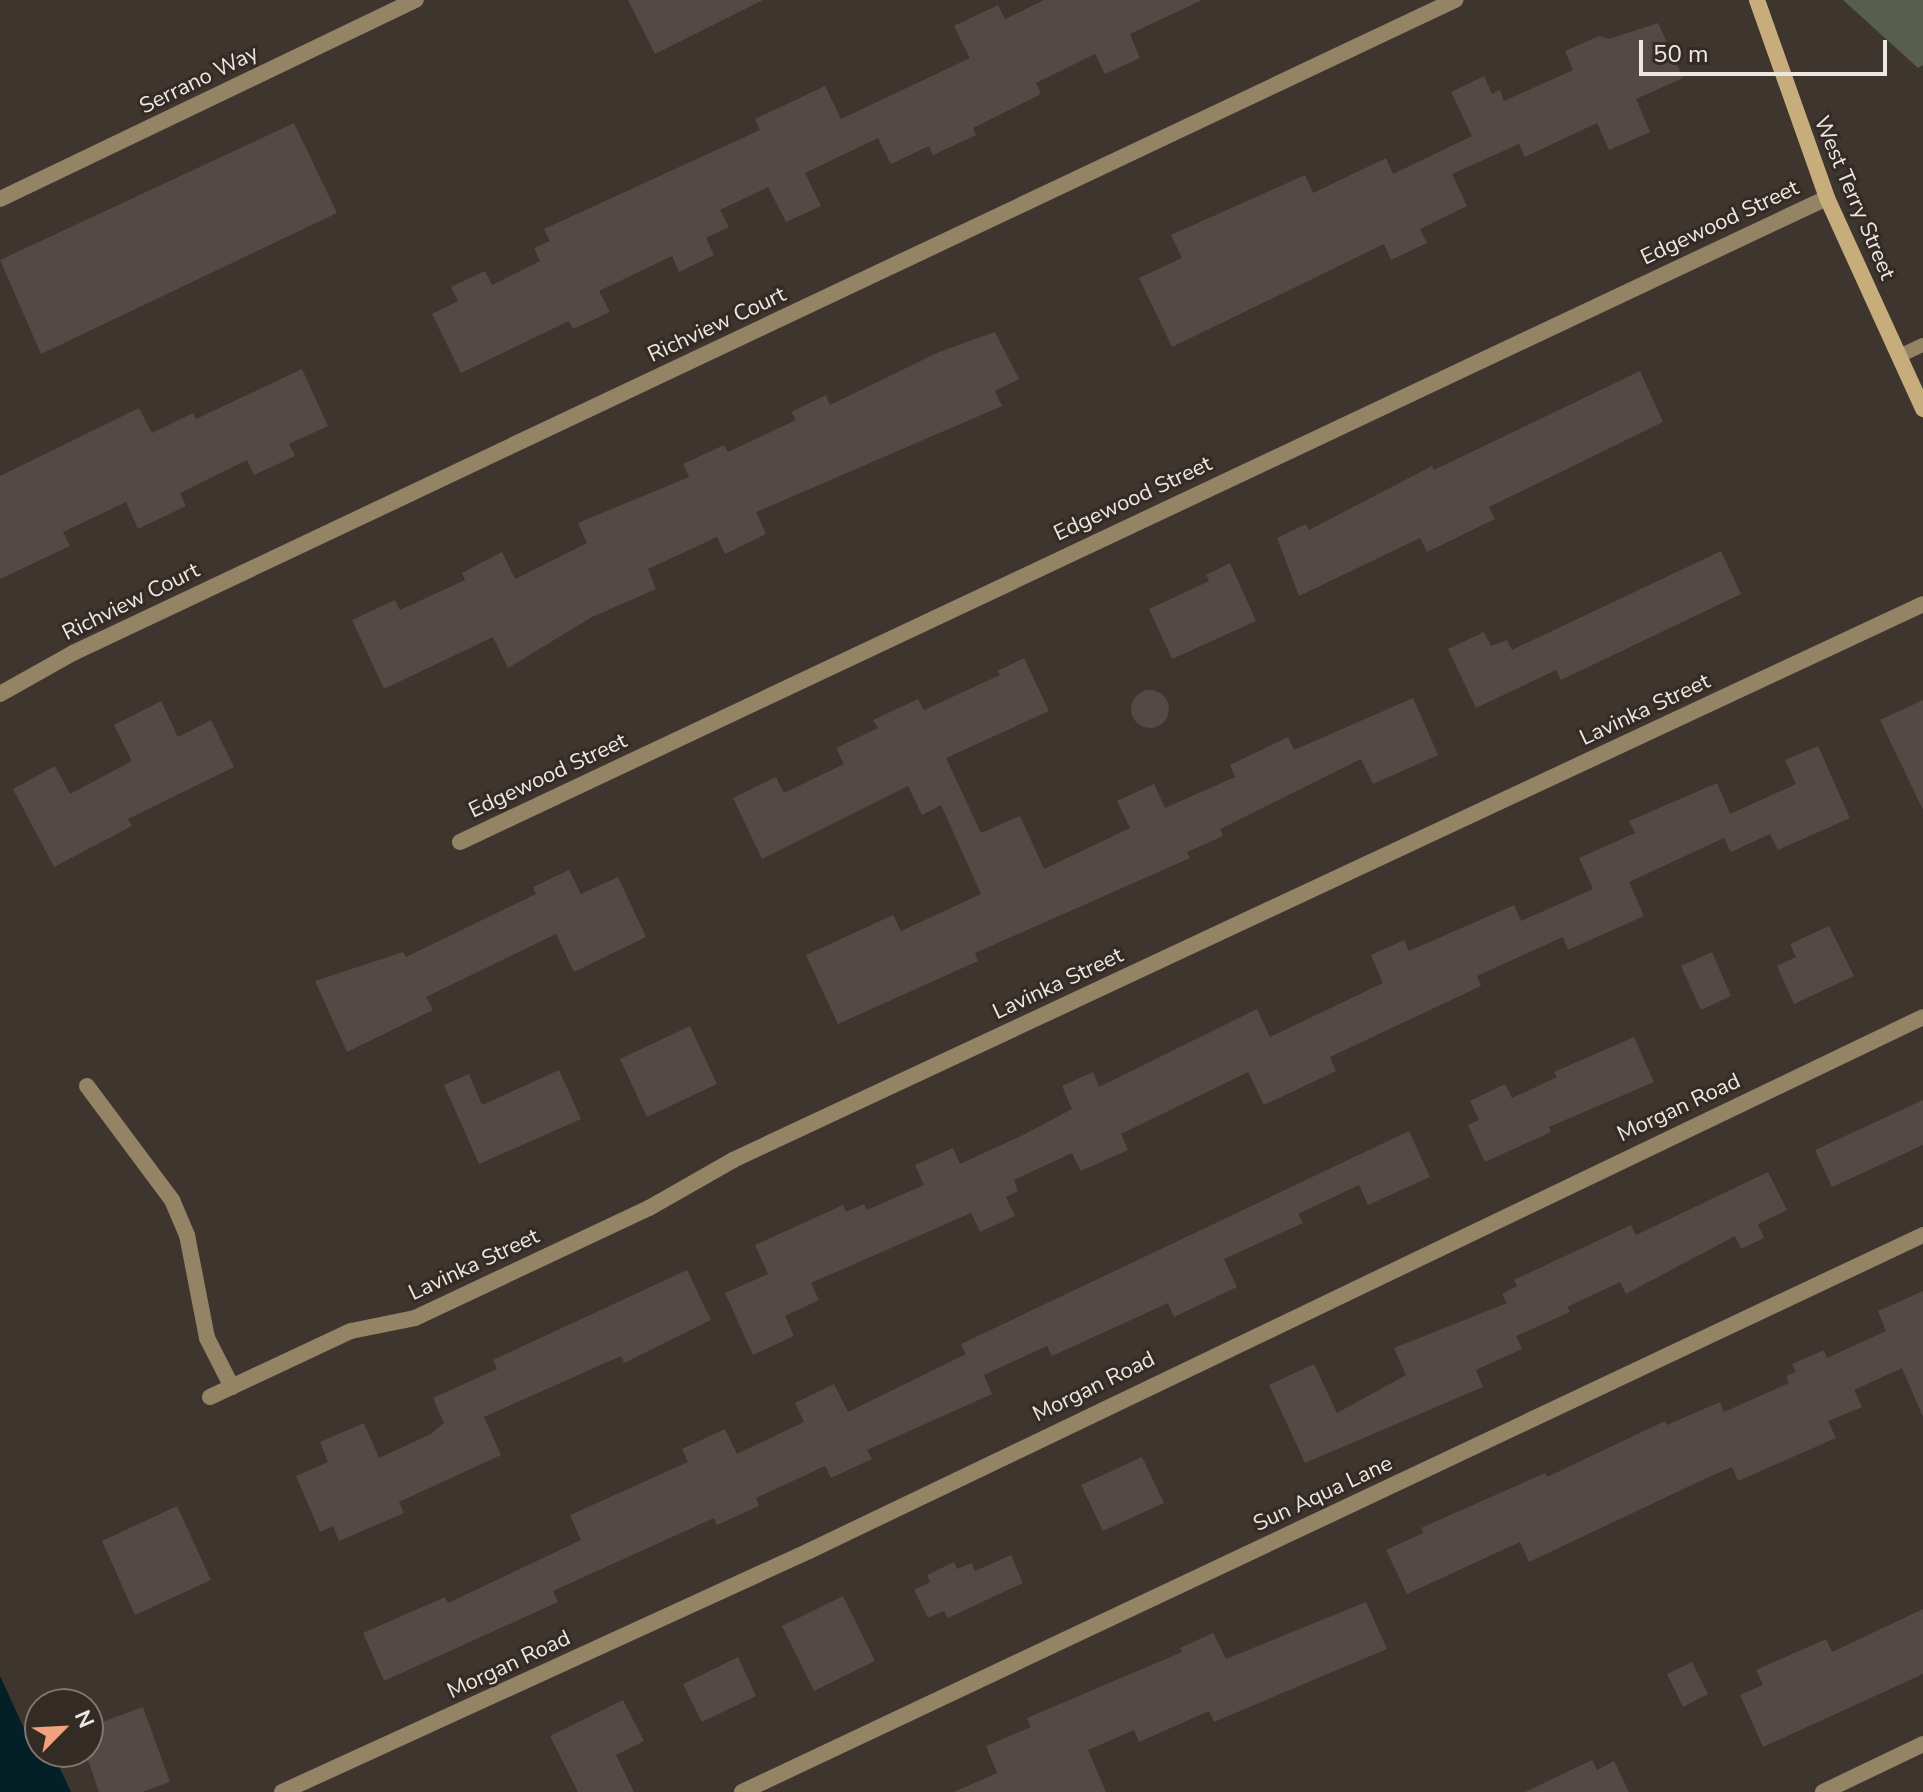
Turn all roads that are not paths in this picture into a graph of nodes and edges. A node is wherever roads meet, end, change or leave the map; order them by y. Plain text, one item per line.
1 (416, 0) edge
2 (1455, 0) edge
3 (1757, 0) edge
4 (1827, 198) junction
5 (0, 199) edge
6 (1923, 345) edge
7 (1899, 356) junction
8 (1923, 409) edge
9 (1923, 604) edge
10 (0, 694) edge
11 (460, 842) dead end
12 (1923, 1017) edge
13 (87, 1086) dead end
14 (1923, 1235) edge
15 (232, 1387) junction
16 (210, 1397) dead end
17 (1923, 1744) edge
18 (282, 1792) edge
19 (742, 1792) edge
20 (1823, 1792) edge

1 - 5 street, Serrano Way
2 - 10 street, Richview Court
3 - 4 street, West Terry Street
4 - 7 street, West Terry Street
4 - 11 street, Edgewood Street
6 - 7 lane
7 - 8 street, West Terry Street
9 - 15 street, Lavinka Street
12 - 18 street, Morgan Road
13 - 15 street
14 - 19 street, Sun Aqua Lane
15 - 16 street, Lavinka Street
17 - 20 street

